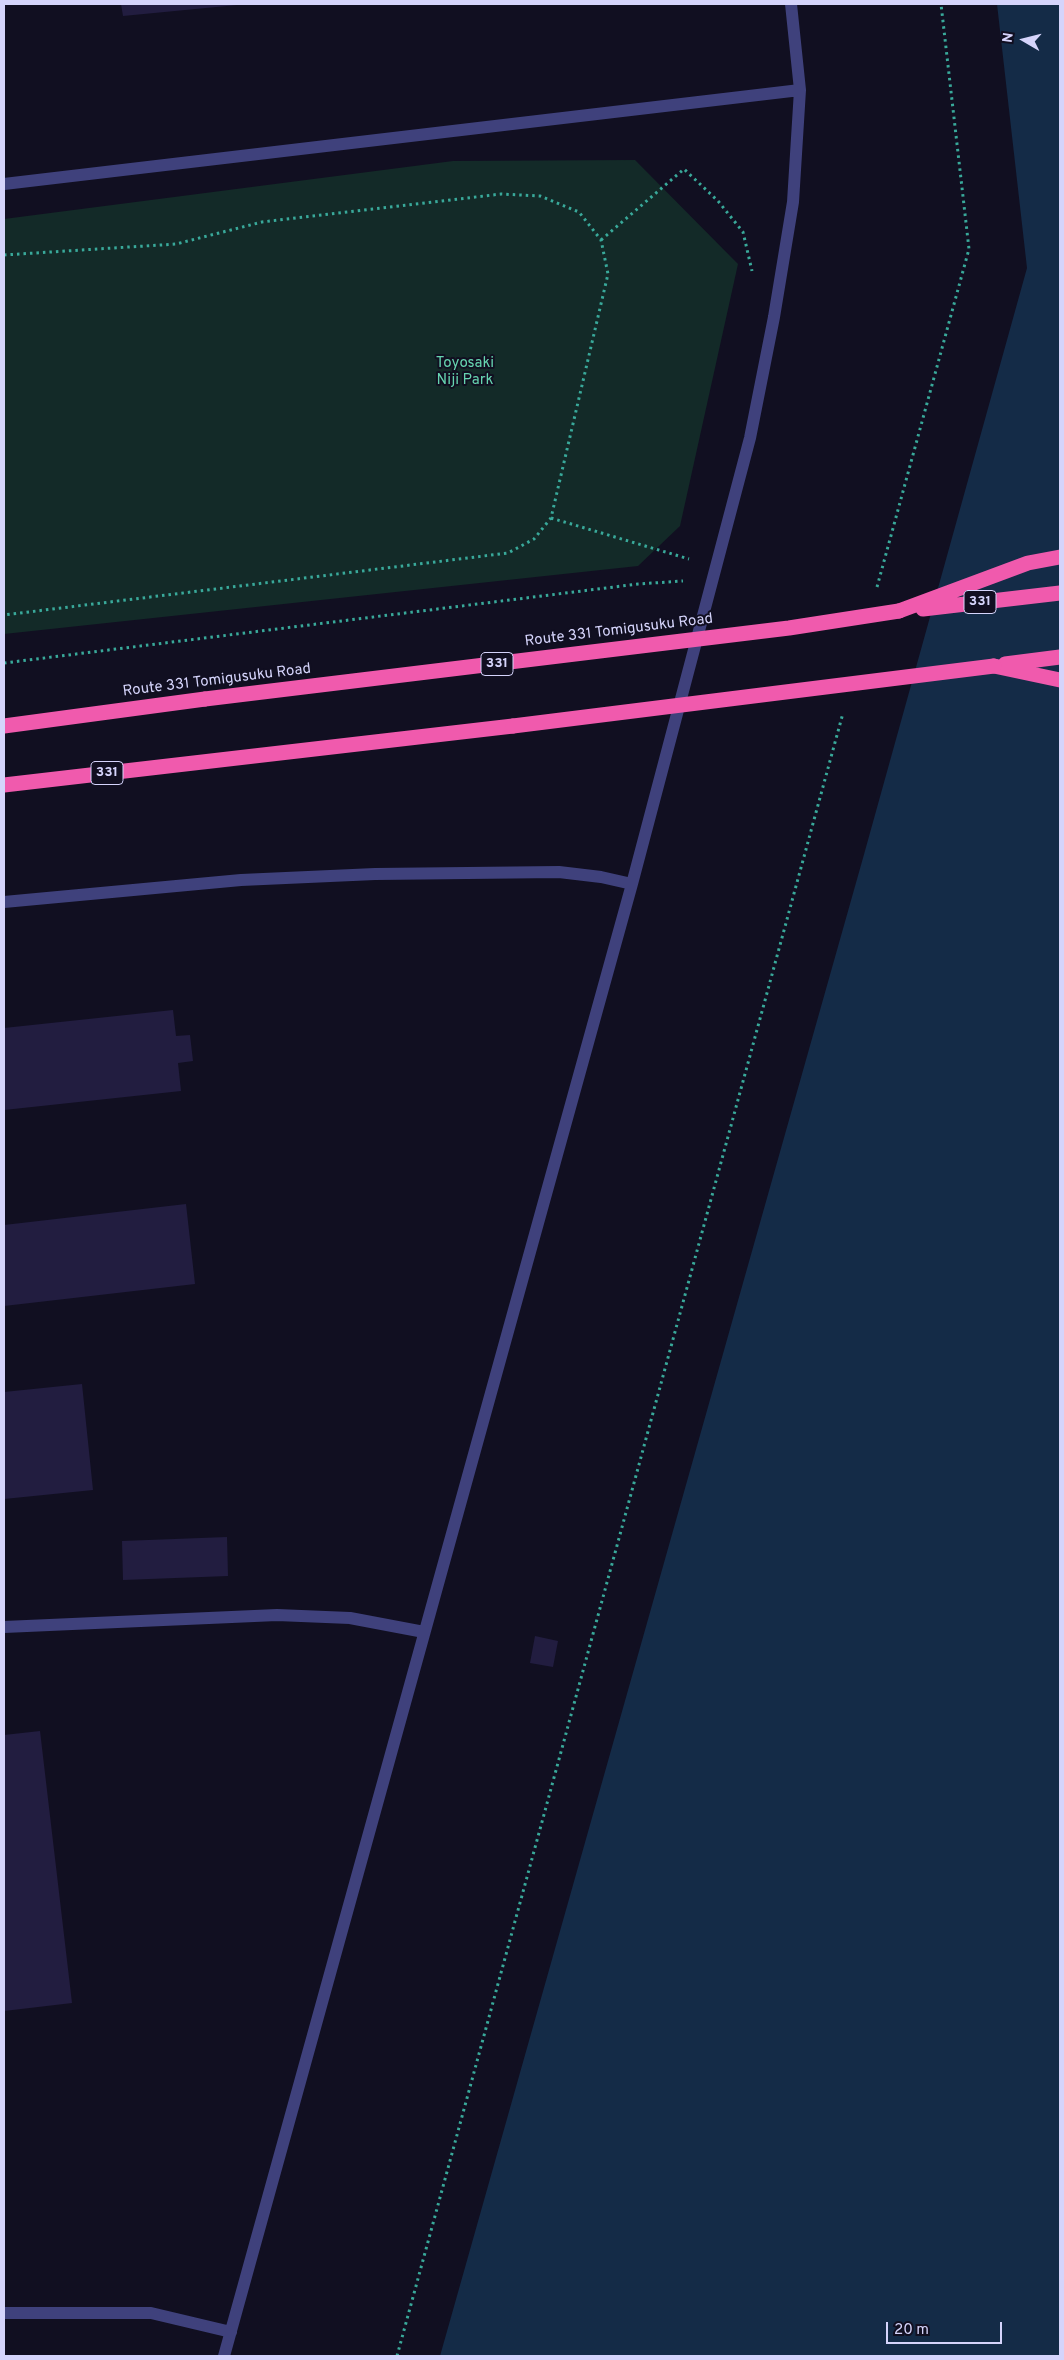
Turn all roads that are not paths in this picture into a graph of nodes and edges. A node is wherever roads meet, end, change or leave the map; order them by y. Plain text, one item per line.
1 (791, 4) edge
2 (800, 90) junction
3 (4, 184) edge
4 (1060, 556) edge
5 (1060, 593) edge
6 (899, 611) junction
7 (1060, 657) edge
8 (994, 666) junction
9 (1060, 680) edge
10 (4, 726) edge
11 (4, 784) edge
12 (632, 884) junction
13 (4, 902) edge
14 (4, 1627) edge
15 (424, 1632) junction
16 (4, 2313) edge
17 (231, 2332) junction
18 (224, 2356) edge

1 - 2 street
2 - 3 street
2 - 12 street
4 - 6 highway
5 - 6 highway, Route 331 Tomigusuku Road / 331
6 - 10 highway, Route 331 Tomigusuku Road / 331, bridge
7 - 8 highway, 331
8 - 9 highway
8 - 11 highway, 331, bridge
12 - 13 street
12 - 15 street
14 - 15 street
15 - 17 street
16 - 17 street
17 - 18 street

